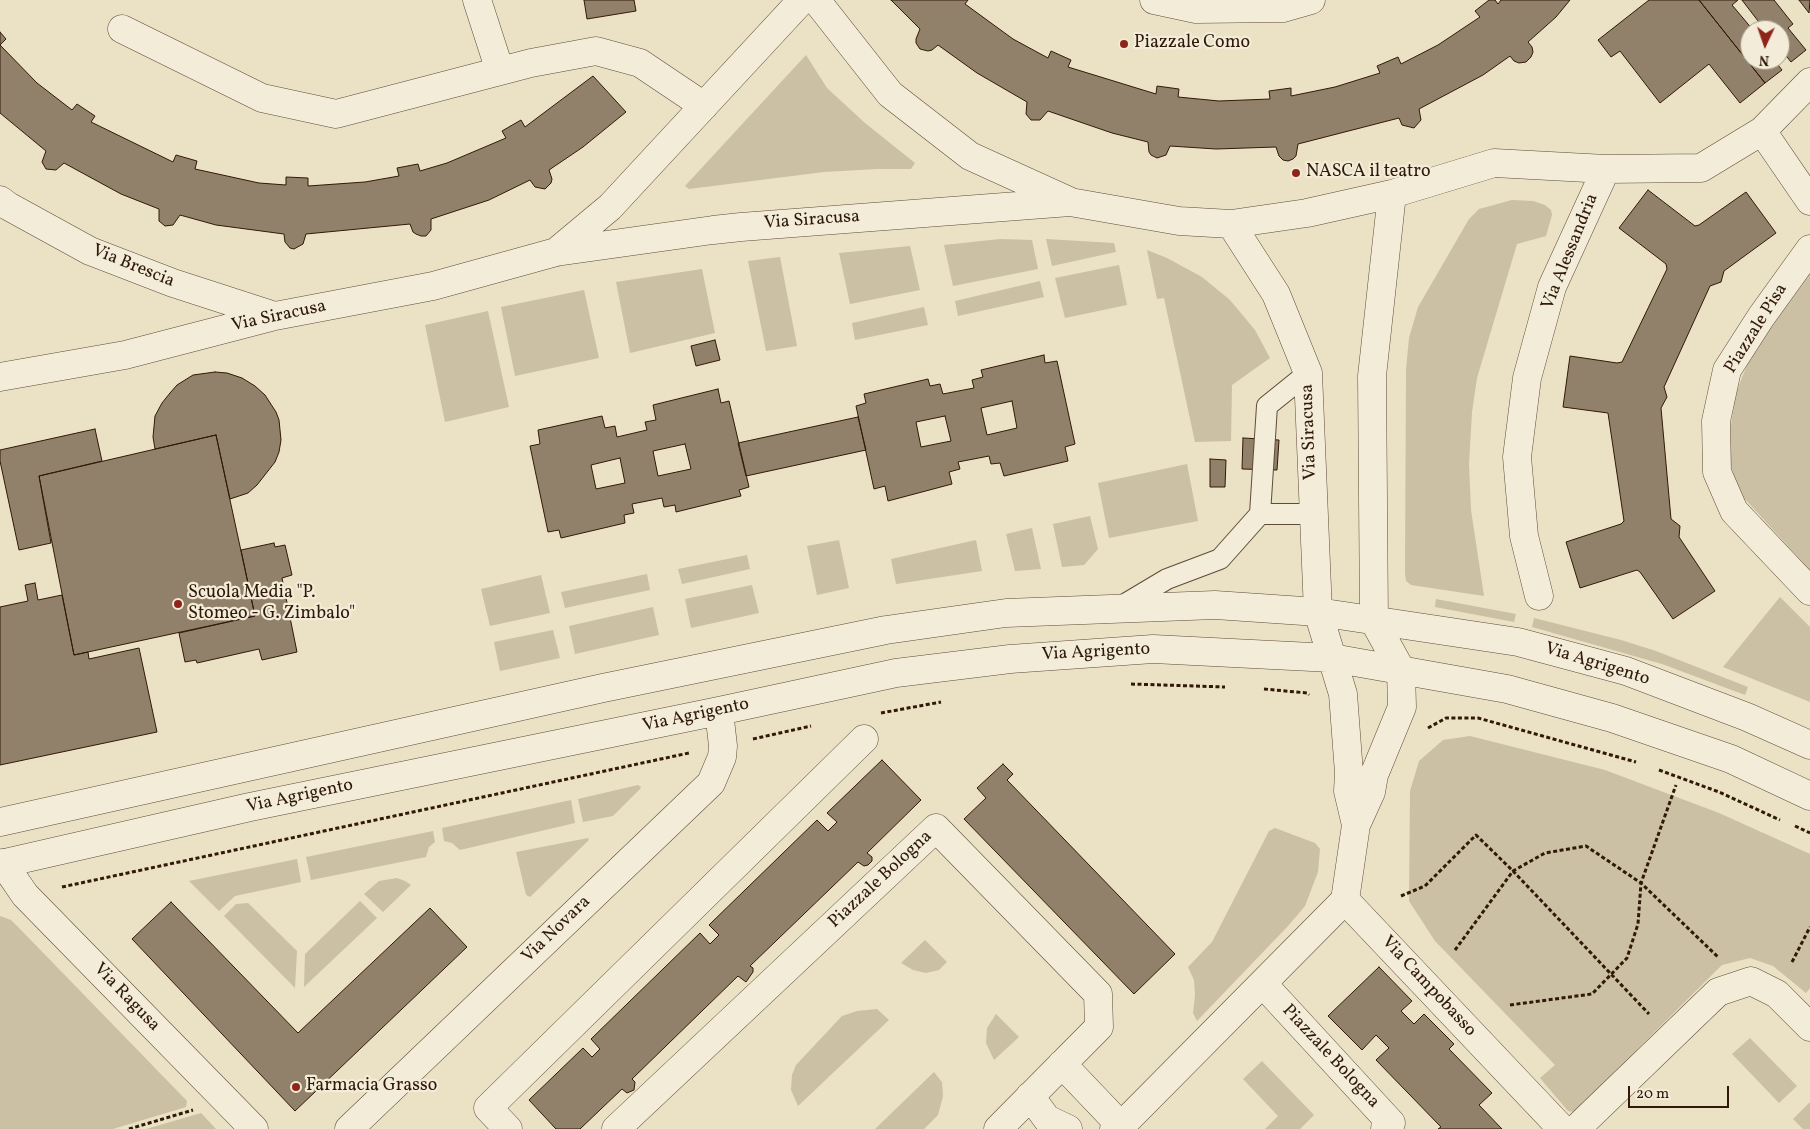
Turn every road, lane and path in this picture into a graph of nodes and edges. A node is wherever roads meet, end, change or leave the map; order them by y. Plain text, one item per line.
1 (477, 0) edge
2 (802, 0) edge
3 (816, 0) edge
4 (1154, 0) edge
5 (1311, 0) edge
6 (122, 29) dead end
7 (500, 71) junction
8 (1810, 82) edge
9 (704, 106) junction
10 (1762, 131) junction
11 (1606, 169) junction
12 (1392, 194) junction
13 (0, 200) edge
14 (1810, 201) edge
15 (1070, 202) junction
16 (1232, 224) junction
17 (1810, 249) edge
18 (556, 252) junction
19 (275, 316) junction
20 (1308, 373) junction
21 (0, 377) edge
22 (1260, 514) junction
23 (1314, 514) junction
24 (1810, 591) edge
25 (1539, 596) dead end
26 (1119, 608) junction
27 (1318, 612) junction
28 (1374, 621) junction
29 (1332, 658) junction
30 (1401, 670) junction
31 (1123, 684) dead end
32 (1232, 687) dead end
33 (1261, 688) dead end
34 (1314, 699) dead end
35 (946, 701) dead end
36 (719, 712) junction
37 (816, 725) dead end
38 (868, 727) joint
39 (1421, 732) dead end
40 (1810, 745) edge
41 (723, 746) junction
42 (1639, 763) dead end
43 (1657, 769) dead end
44 (1676, 785) dead end
45 (1810, 796) edge
46 (0, 822) edge
47 (1785, 822) dead end
48 (1356, 825) junction
49 (1793, 826) dead end
50 (1810, 833) edge
51 (2, 864) edge
52 (1513, 871) junction
53 (1641, 883) junction
54 (25, 895) junction
55 (1400, 896) dead end
56 (1345, 900) junction
57 (1810, 927) edge
58 (1455, 950) dead end
59 (1719, 958) dead end
60 (1792, 962) dead end
61 (1611, 974) junction
62 (1263, 984) junction
63 (1510, 1005) dead end
64 (1655, 1020) dead end
65 (1810, 1027) edge
66 (1062, 1064) junction
67 (1030, 1096) junction
68 (200, 1108) dead end
69 (353, 1128) edge
70 (1117, 1128) edge
71 (128, 1129) edge
72 (254, 1129) edge
73 (508, 1129) edge
74 (616, 1129) edge
75 (998, 1129) edge
76 (1068, 1129) edge
77 (1385, 1129) edge
78 (1562, 1129) edge
79 (1576, 1129) edge

1 - 7 street
2 - 9 street, Via Siracusa
3 - 15 street, Via Siracusa
4 - 5 street
6 - 7 street
7 - 9 street
8 - 10 street
9 - 18 street, Via Siracusa
10 - 11 street
10 - 14 street
11 - 12 street, Via Siracusa
11 - 25 street, Via Alessandria
12 - 16 street, Via Siracusa
12 - 28 street
13 - 19 street, Via Brescia
15 - 16 street, Via Siracusa
15 - 18 street, Via Siracusa
16 - 20 street, Via Siracusa
17 - 24 street, Piazzale Pisa
18 - 19 street, Via Siracusa
19 - 21 street, Via Siracusa
20 - 22 lane
20 - 23 street, Via Siracusa
22 - 23 lane
22 - 26 lane
23 - 27 street, Via Siracusa
26 - 27 street, Via Agrigento
26 - 46 street, Via Agrigento
27 - 28 street, Via Agrigento
27 - 29 street, Via Siracusa
28 - 30 street
28 - 40 street, Via Agrigento
29 - 30 street, Via Agrigento
29 - 36 street, Via Agrigento
29 - 48 street
30 - 45 street, Via Agrigento
30 - 48 street
31 - 32 path
33 - 34 path
35 - 38 path
36 - 41 street, Via Novara
36 - 51 street, Via Agrigento
37 - 41 path
38 - 73 street
39 - 42 path
41 - 54 path
41 - 69 street, Via Novara
43 - 47 path
44 - 53 path
48 - 56 street
49 - 50 path
51 - 54 street, Via Ragusa
52 - 53 path
52 - 55 path
52 - 58 path
52 - 61 path
53 - 59 path
53 - 61 path
54 - 72 street, Via Ragusa
56 - 62 street
56 - 78 street, Via Campobasso
57 - 60 path
61 - 63 path
61 - 64 path
62 - 70 street
62 - 77 street, Piazzale Bologna
65 - 79 street
66 - 67 street, Piazzale Bologna
66 - 70 street
66 - 74 street, Piazzale Bologna
67 - 75 street, Piazzale Bologna
67 - 76 street
68 - 71 path

